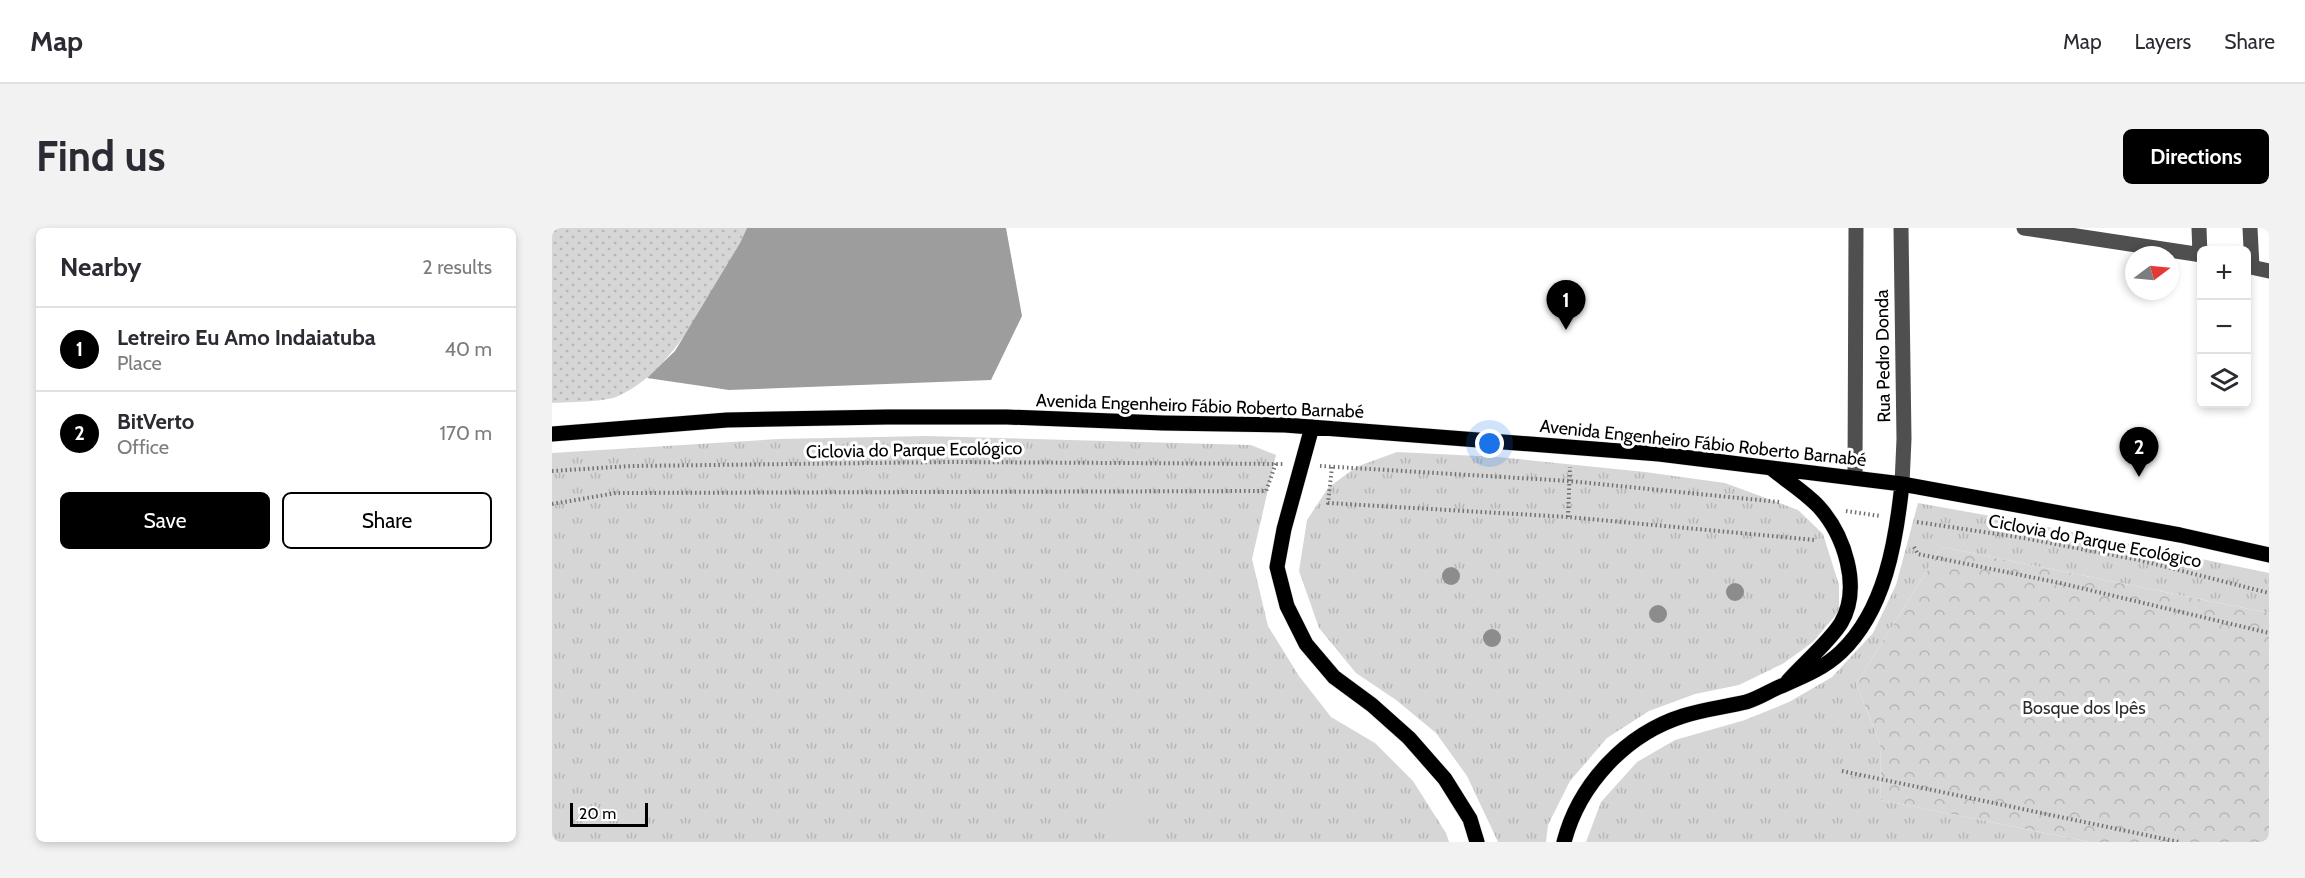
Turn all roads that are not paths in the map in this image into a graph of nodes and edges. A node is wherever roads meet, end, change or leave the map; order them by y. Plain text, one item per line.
1 (1856, 228) edge
2 (1901, 228) edge
3 (2024, 228) edge
4 (2199, 228) edge
5 (2250, 228) edge
6 (2200, 246) edge
7 (2250, 246) edge
8 (2197, 254) edge
9 (2251, 267) edge
10 (2269, 271) edge
11 (1311, 427) junction
12 (552, 434) edge
13 (1772, 468) junction
14 (1855, 478) junction
15 (1902, 484) junction
16 (2269, 555) edge
17 (1784, 685) junction
18 (1477, 842) edge
19 (1564, 842) edge

1 - 14 street, Rua Pedro Donda
2 - 15 street, Rua Pedro Donda
3 - 8 street
4 - 6 street
5 - 7 street
9 - 10 street
11 - 12 main road, Avenida Engenheiro Fábio Roberto Barnabé
11 - 13 main road, Avenida Engenheiro Fábio Roberto Barnabé
11 - 18 main road
13 - 14 main road, Avenida Engenheiro Fábio Roberto Barnabé
13 - 17 main road
14 - 15 main road, Avenida Engenheiro Fábio Roberto Barnabé
15 - 16 main road, Avenida Engenheiro Fábio Roberto Barnabé
15 - 17 main road
17 - 19 main road

